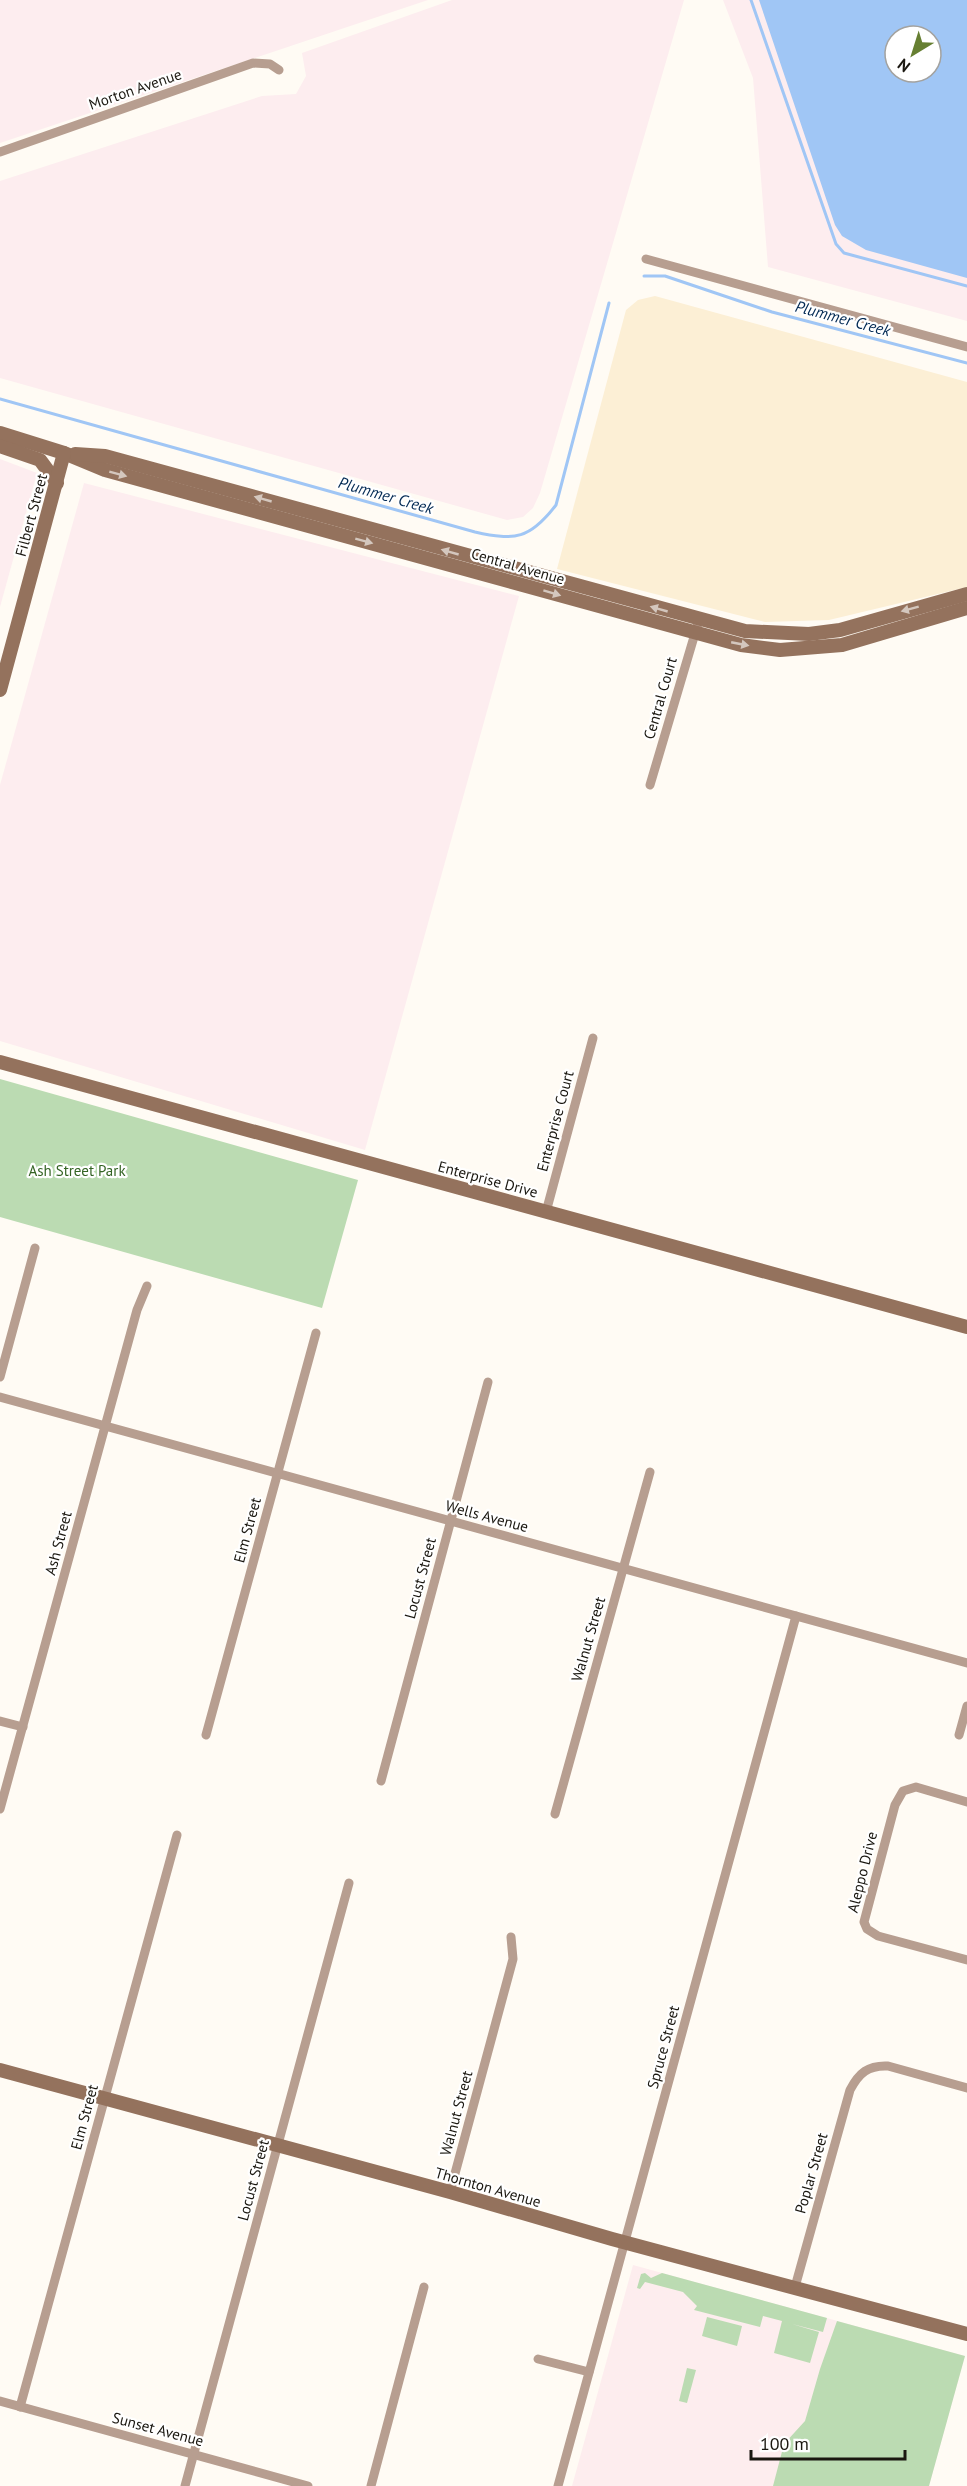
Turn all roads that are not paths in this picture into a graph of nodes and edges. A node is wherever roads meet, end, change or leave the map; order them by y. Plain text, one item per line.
1 (279, 70) dead end
2 (0, 152) edge
3 (646, 259) dead end
4 (967, 346) edge
5 (0, 433) edge
6 (0, 446) edge
7 (64, 453) junction
8 (57, 483) junction
9 (967, 594) edge
10 (967, 608) edge
11 (698, 626) junction
12 (0, 690) edge
13 (650, 785) dead end
14 (593, 1038) dead end
15 (0, 1062) edge
16 (546, 1212) junction
17 (35, 1248) dead end
18 (147, 1286) dead end
19 (967, 1327) edge
20 (316, 1333) dead end
21 (0, 1377) edge
22 (488, 1382) dead end
23 (0, 1398) edge
24 (105, 1426) junction
25 (650, 1472) dead end
26 (278, 1474) junction
27 (450, 1521) junction
28 (623, 1569) junction
29 (796, 1616) junction
30 (967, 1663) edge
31 (967, 1706) edge
32 (0, 1721) edge
33 (23, 1727) junction
34 (206, 1735) dead end
35 (959, 1735) dead end
36 (381, 1781) dead end
37 (967, 1802) edge
38 (0, 1809) edge
39 (555, 1814) dead end
40 (177, 1835) dead end
41 (350, 1883) dead end
42 (511, 1937) dead end
43 (967, 1960) edge
44 (0, 2070) edge
45 (967, 2088) edge
46 (105, 2099) junction
47 (278, 2146) junction
48 (450, 2193) junction
49 (625, 2243) junction
50 (424, 2287) dead end
51 (795, 2287) junction
52 (967, 2334) edge
53 (538, 2359) dead end
54 (589, 2372) junction
55 (0, 2401) edge
56 (20, 2407) junction
57 (193, 2454) junction
58 (185, 2486) edge
59 (308, 2486) edge
60 (371, 2486) edge
61 (558, 2486) edge

1 - 2 street, Morton Avenue
3 - 4 street
5 - 7 street, Central Avenue
6 - 8 street
7 - 8 street, Filbert Street
7 - 11 street, Central Avenue
8 - 12 street, Filbert Street
9 -> 11 street, Central Avenue
11 -> 10 street, Central Avenue
11 - 13 street, Central Court
14 - 16 street, Enterprise Court
15 - 16 street, Enterprise Drive
16 - 19 street, Enterprise Drive
17 - 21 street
18 - 24 street, Ash Street
20 - 26 street, Elm Street
22 - 27 street, Locust Street
23 - 24 street, Wells Avenue
24 - 26 street, Wells Avenue
24 - 33 street, Ash Street
25 - 28 street, Walnut Street
26 - 27 street, Wells Avenue
26 - 34 street, Elm Street
27 - 28 street, Wells Avenue
27 - 36 street, Locust Street
28 - 29 street, Wells Avenue
28 - 39 street, Walnut Street
29 - 30 street, Wells Avenue
29 - 49 street, Spruce Street
31 - 35 street
32 - 33 street
33 - 38 street, Ash Street
37 - 43 street, Aleppo Drive
40 - 46 street, Elm Street
41 - 47 street, Locust Street
42 - 48 street, Walnut Street
44 - 46 street, Thornton Avenue
45 - 51 street, Poplar Street
46 - 47 street, Thornton Avenue
46 - 56 street, Elm Street
47 - 48 street, Thornton Avenue
47 - 57 street, Locust Street
48 - 49 street, Thornton Avenue
49 - 51 street, Thornton Avenue
49 - 54 street, Spruce Street
50 - 60 street
51 - 52 street, Thornton Avenue
53 - 54 street
54 - 61 street, Spruce Street
55 - 56 street, Sunset Avenue
56 - 57 street, Sunset Avenue
57 - 58 street, Locust Street
57 - 59 street, Sunset Avenue

